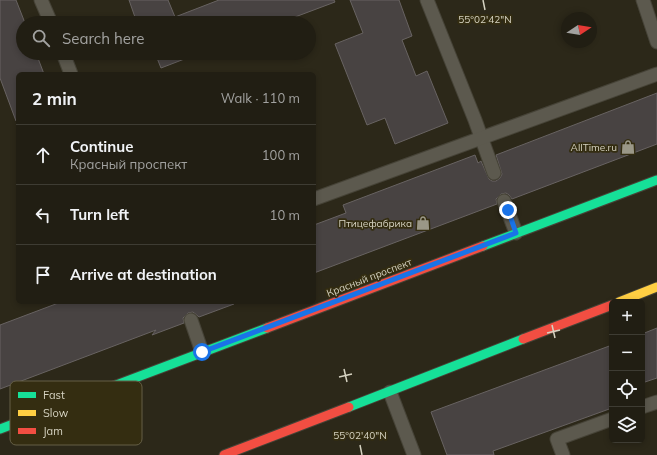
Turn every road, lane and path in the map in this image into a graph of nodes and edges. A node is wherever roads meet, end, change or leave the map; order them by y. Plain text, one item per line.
1 (41, 0) edge
2 (427, 0) edge
3 (643, 0) edge
4 (48, 16) edge
5 (657, 42) edge
6 (65, 60) edge
7 (70, 72) edge
8 (657, 74) edge
9 (481, 138) junction
10 (494, 174) dead end
11 (657, 180) edge
12 (316, 198) edge
13 (504, 201) dead end
14 (516, 233) junction
15 (657, 287) edge
16 (627, 299) edge
17 (609, 306) edge
18 (191, 320) dead end
19 (202, 352) junction
20 (126, 381) edge
21 (390, 392) junction
22 (657, 402) edge
23 (645, 406) edge
24 (609, 420) edge
25 (10, 425) edge
26 (0, 429) edge
27 (224, 455) edge
28 (414, 455) edge
29 (563, 455) edge

1 - 4 lane
2 - 9 lane
3 - 5 lane
6 - 7 lane
8 - 9 lane
9 - 10 lane
9 - 12 lane
11 - 14 main road, Красный проспект
13 - 14 lane
14 - 19 main road, Красный проспект
15 - 16 main road
17 - 21 main road
18 - 19 lane
19 - 20 main road, Красный проспект
21 - 27 main road
21 - 28 lane
22 - 23 lane
24 - 29 lane
25 - 26 main road, Красный проспект

